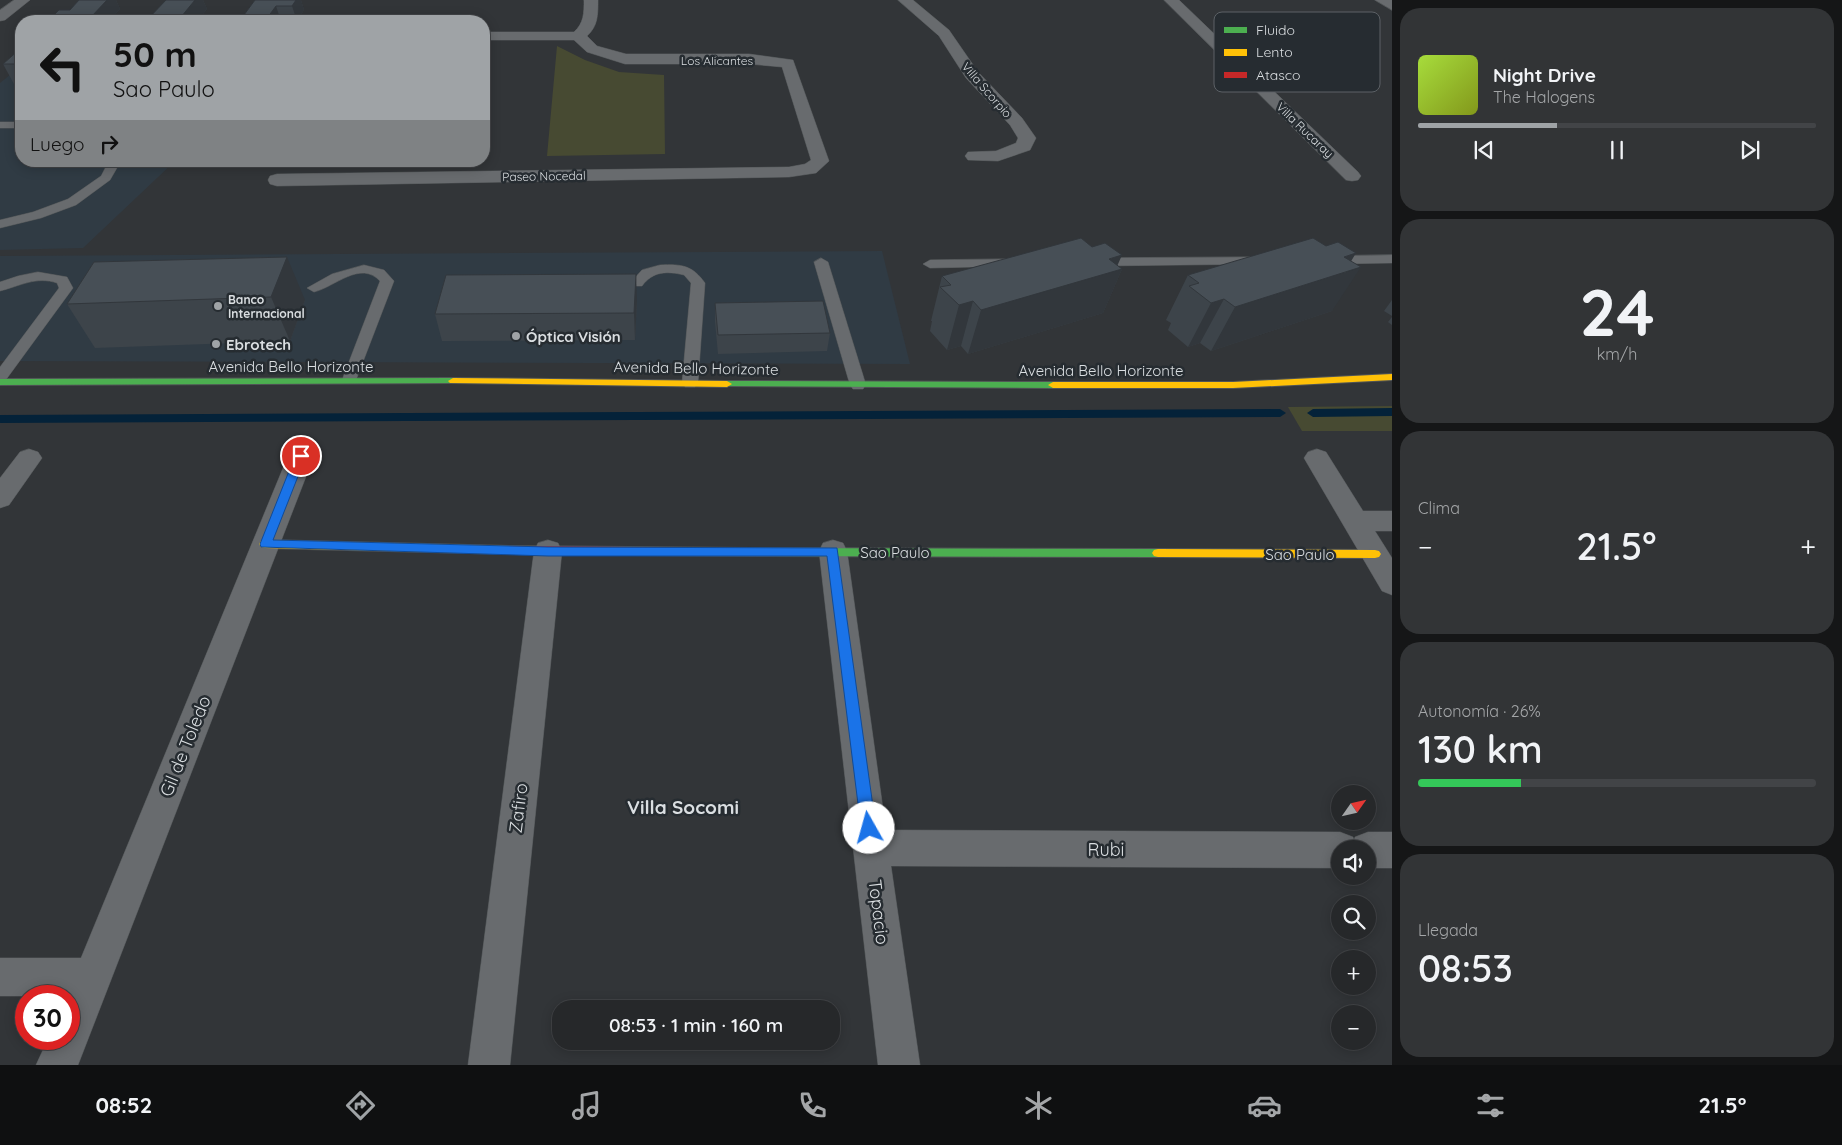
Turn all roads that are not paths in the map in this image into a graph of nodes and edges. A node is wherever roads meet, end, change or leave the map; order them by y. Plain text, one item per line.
1 (24, 0) edge
2 (590, 0) edge
3 (905, 0) edge
4 (1172, 0) edge
5 (1382, 0) edge
6 (1392, 6) edge
7 (0, 17) edge
8 (490, 36) edge
9 (578, 36) junction
10 (1214, 41) edge
11 (1266, 92) edge
12 (0, 125) edge
13 (15, 126) edge
14 (974, 156) dead end
15 (112, 167) edge
16 (356, 167) edge
17 (810, 169) joint
18 (1352, 176) dead end
19 (350, 178) junction
20 (277, 180) dead end
21 (0, 224) edge
22 (1392, 259) edge
23 (1313, 260) edge
24 (1274, 261) edge
25 (821, 262) dead end
26 (1028, 263) edge
27 (1087, 263) edge
28 (930, 264) dead end
29 (637, 283) edge
30 (0, 287) edge
31 (314, 288) dead end
32 (1392, 377) edge
33 (0, 378) edge
34 (349, 380) junction
35 (0, 382) edge
36 (690, 383) junction
37 (858, 385) junction
38 (301, 456) dead end
39 (29, 458) dead end
40 (1316, 458) dead end
41 (0, 498) edge
42 (1355, 521) junction
43 (1392, 521) edge
44 (266, 544) junction
45 (548, 551) junction
46 (833, 552) junction
47 (1375, 554) junction
48 (1392, 583) edge
49 (871, 848) junction
50 (1331, 850) edge
51 (1376, 850) edge
52 (1392, 850) edge
53 (0, 977) edge
54 (92, 978) junction
55 (80, 1008) edge
56 (63, 1050) edge
57 (57, 1065) edge
58 (489, 1065) edge
59 (899, 1065) edge

1 - 7 street
2 - 9 street
3 - 14 street, Villa Scorpio
4 - 10 street, Villa Rucaray
5 - 6 street
8 - 9 street
9 - 17 street, Los Alicantes
11 - 18 street, Villa Rucaray
12 - 13 lane
15 - 21 lane
16 - 19 street
17 - 19 street, Paseo Nocedal
19 - 20 street, Paseo Nocedal
22 - 23 lane
24 - 27 lane
25 - 37 lane
26 - 28 lane
29 - 36 lane
30 - 33 lane
31 - 34 lane
32 - 37 street, Avenida Bello Horizonte
34 - 35 street, Avenida Bello Horizonte
34 - 36 street, Avenida Bello Horizonte
36 - 37 street, Avenida Bello Horizonte
38 - 44 street, Gil de Toledo
39 - 41 street
40 - 42 street
42 - 43 street
42 - 47 street
44 - 45 street, Sao Paulo
44 - 54 street, Gil de Toledo
45 - 46 street, Sao Paulo
45 - 58 street, Zafiro
46 - 47 street, Sao Paulo
46 - 49 street, Topacio
47 - 48 street
49 - 50 street, Rubi
49 - 59 street, Topacio
51 - 52 street
53 - 54 street
54 - 55 street, Gil de Toledo
56 - 57 street, Gil de Toledo

